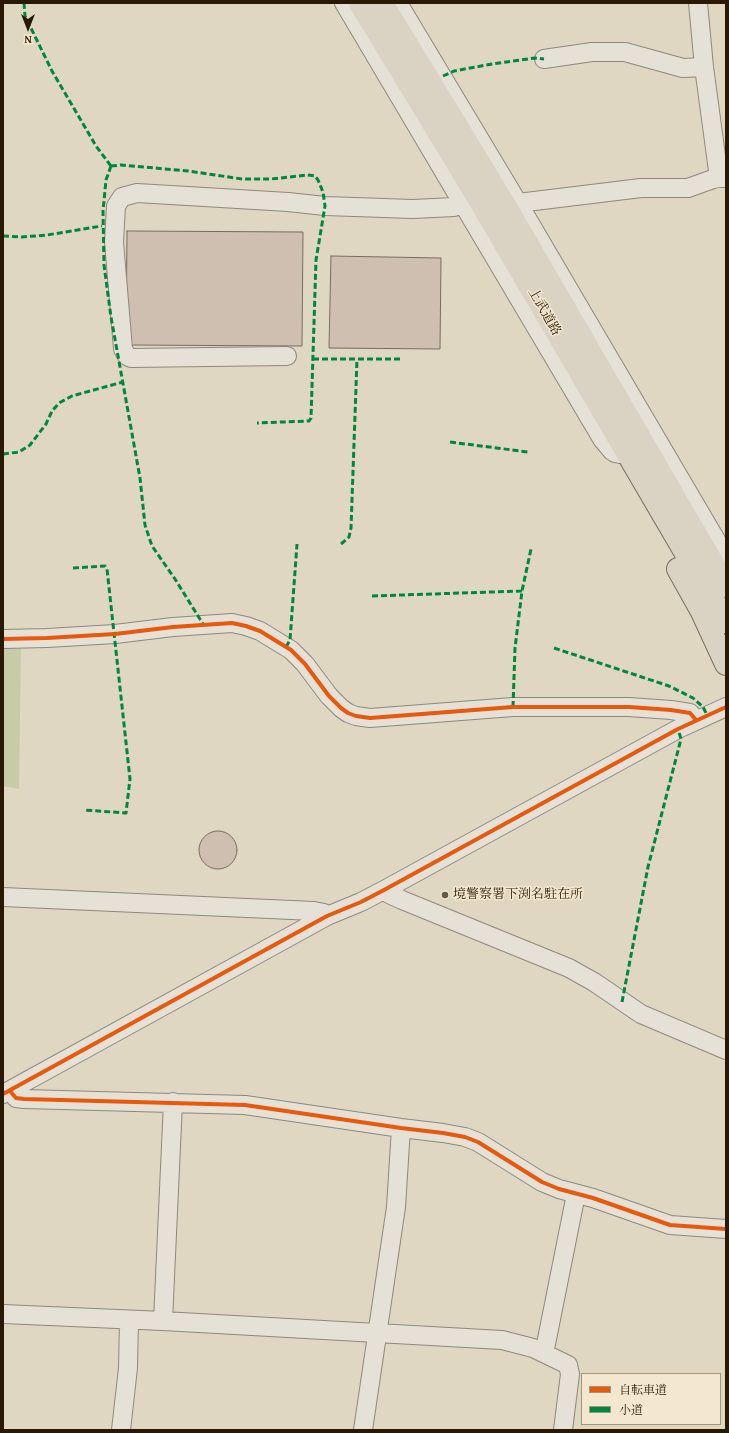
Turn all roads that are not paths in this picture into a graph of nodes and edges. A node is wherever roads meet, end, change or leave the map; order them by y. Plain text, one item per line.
1 (344, 3) edge
2 (360, 3) edge
3 (382, 3) edge
4 (398, 3) edge
5 (698, 3) edge
6 (544, 59) dead end
7 (704, 67) junction
8 (722, 178) edge
9 (470, 200) junction
10 (512, 205) junction
11 (286, 356) dead end
12 (607, 420) junction
13 (620, 454) junction
14 (726, 557) edge
15 (726, 586) edge
16 (726, 622) edge
17 (3, 639) edge
18 (726, 664) edge
19 (726, 707) edge
20 (696, 720) junction
21 (384, 890) junction
22 (3, 897) edge
23 (327, 916) junction
24 (726, 1050) edge
25 (6, 1093) edge
26 (173, 1102) junction
27 (401, 1128) junction
28 (576, 1194) junction
29 (726, 1229) edge
30 (3, 1314) edge
31 (129, 1320) junction
32 (163, 1321) junction
33 (377, 1334) junction
34 (538, 1350) junction
35 (121, 1430) edge
36 (363, 1430) edge
37 (563, 1430) edge

1 - 9 street
2 - 9 highway, 上武道路
3 - 10 highway, 上武道路
4 - 10 street
5 - 7 street
6 - 7 street
7 - 8 street
8 - 10 street
9 - 11 street
9 - 12 highway, 上武道路
9 - 13 street
10 - 14 street
10 - 15 highway, 上武道路
12 - 13 highway
12 - 16 highway, 上武道路
13 - 18 highway
17 - 20 street
19 - 20 street
20 - 21 street
21 - 23 street
21 - 24 street
22 - 23 street
23 - 25 street
25 - 26 street
26 - 27 street
26 - 32 street
27 - 28 street
27 - 33 street
28 - 29 street
28 - 34 street
30 - 31 street
31 - 32 street
31 - 35 street
32 - 33 street
33 - 34 street
33 - 36 street
34 - 37 street

